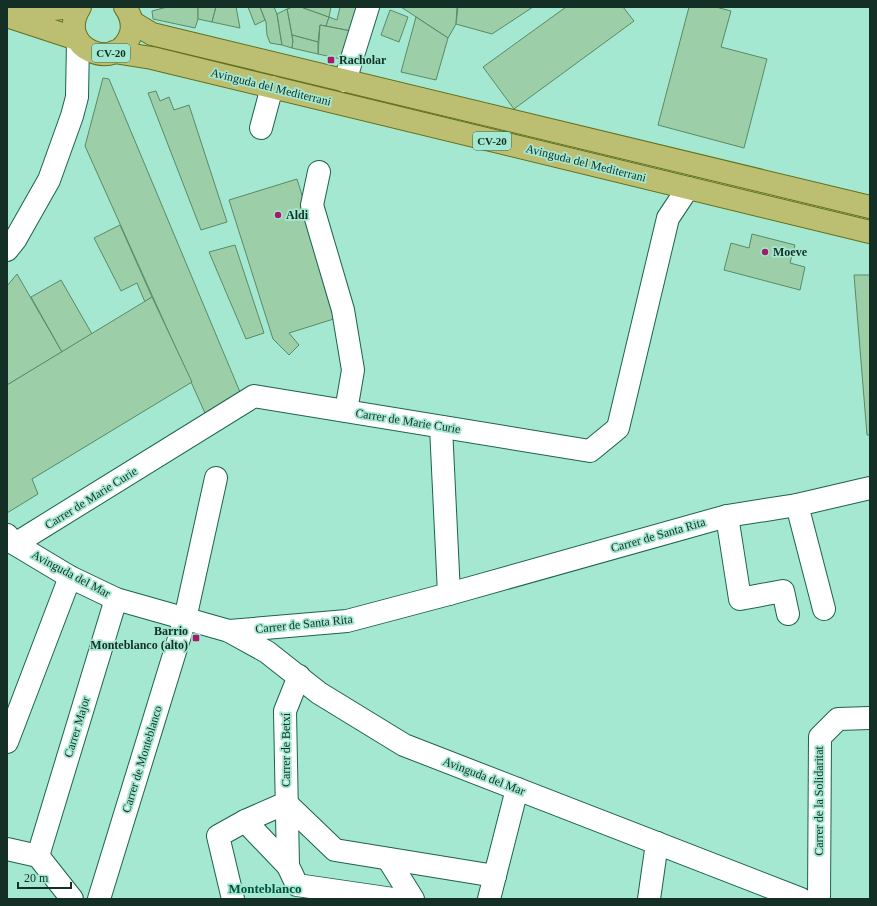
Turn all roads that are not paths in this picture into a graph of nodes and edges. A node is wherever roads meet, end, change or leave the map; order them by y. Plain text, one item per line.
1 (71, 7) edge
2 (80, 7) edge
3 (368, 7) edge
4 (7, 15) edge
5 (128, 15) edge
6 (77, 40) junction
7 (107, 53) junction
8 (345, 81) junction
9 (272, 87) junction
10 (77, 96) junction
11 (261, 128) dead end
12 (319, 172) dead end
13 (660, 181) junction
14 (688, 188) junction
15 (870, 207) edge
16 (668, 218) junction
17 (870, 232) edge
18 (7, 250) edge
19 (346, 411) junction
20 (441, 427) junction
21 (216, 478) dead end
22 (870, 488) edge
23 (797, 505) junction
24 (727, 516) junction
25 (11, 539) edge
26 (70, 577) junction
27 (449, 594) junction
28 (116, 599) junction
29 (824, 609) dead end
30 (788, 614) dead end
31 (185, 619) junction
32 (228, 631) junction
33 (299, 676) junction
34 (870, 718) edge
35 (7, 742) edge
36 (517, 789) junction
37 (286, 803) junction
38 (244, 821) junction
39 (657, 843) junction
40 (7, 849) edge
41 (38, 856) junction
42 (388, 859) junction
43 (288, 866) junction
44 (495, 876) junction
45 (72, 899) edge
46 (99, 899) edge
47 (233, 899) edge
48 (393, 899) edge
49 (412, 899) edge
50 (488, 899) edge
51 (649, 899) edge
52 (801, 899) edge
53 (818, 899) edge

1 - 4 main road, CV-20
2 - 6 main road, CV-20
3 - 8 street
4 - 6 main road, CV-20
5 - 7 main road, CV-20
5 - 8 main road, Avinguda del Mediterrani / CV-20
6 - 7 main road, CV-20
6 - 10 street
7 - 9 main road, Avinguda del Mediterrani / CV-20
7 - 10 street
8 - 15 main road, Avinguda del Mediterrani / CV-20
9 - 11 street
9 - 13 main road, Avinguda del Mediterrani / CV-20
10 - 18 street
12 - 19 street
13 - 14 main road, Avinguda del Mediterrani / CV-20
13 - 16 street, Carrer de Marie Curie
14 - 16 street, Carrer de Marie Curie
14 - 17 main road, Avinguda del Mediterrani / CV-20
16 - 20 street, Carrer de Marie Curie
19 - 20 street, Carrer de Marie Curie
19 - 25 street, Carrer de Marie Curie
20 - 27 street
21 - 31 street
22 - 23 street, Carrer de Santa Rita
23 - 24 street, Carrer de Santa Rita
23 - 29 street
24 - 27 street, Carrer de Santa Rita
24 - 30 street
25 - 26 street, Avinguda del Mar
26 - 28 street, Avinguda del Mar
26 - 35 street
27 - 32 street, Carrer de Santa Rita
28 - 31 street, Avinguda del Mar
28 - 41 street, Carrer Major
31 - 32 street, Avinguda del Mar
31 - 46 street, Carrer de Monteblanco
32 - 33 street, Avinguda del Mar
33 - 36 street, Avinguda del Mar
33 - 37 street, Carrer de Betxí
34 - 53 street, Carrer de la Solidaritat
36 - 39 street, Avinguda del Mar
36 - 44 street
37 - 38 street, Carrer de Betxí
37 - 42 street, Carrer de Betxí
37 - 43 street, Carrer de Betxí
38 - 43 street, Carrer de Betxí
38 - 47 street
39 - 51 street
39 - 52 street, Avinguda del Mar
40 - 41 street
41 - 45 street
42 - 44 street, Carrer de Betxí
42 - 49 street
43 - 48 street, Carrer de Betxí
44 - 50 street

